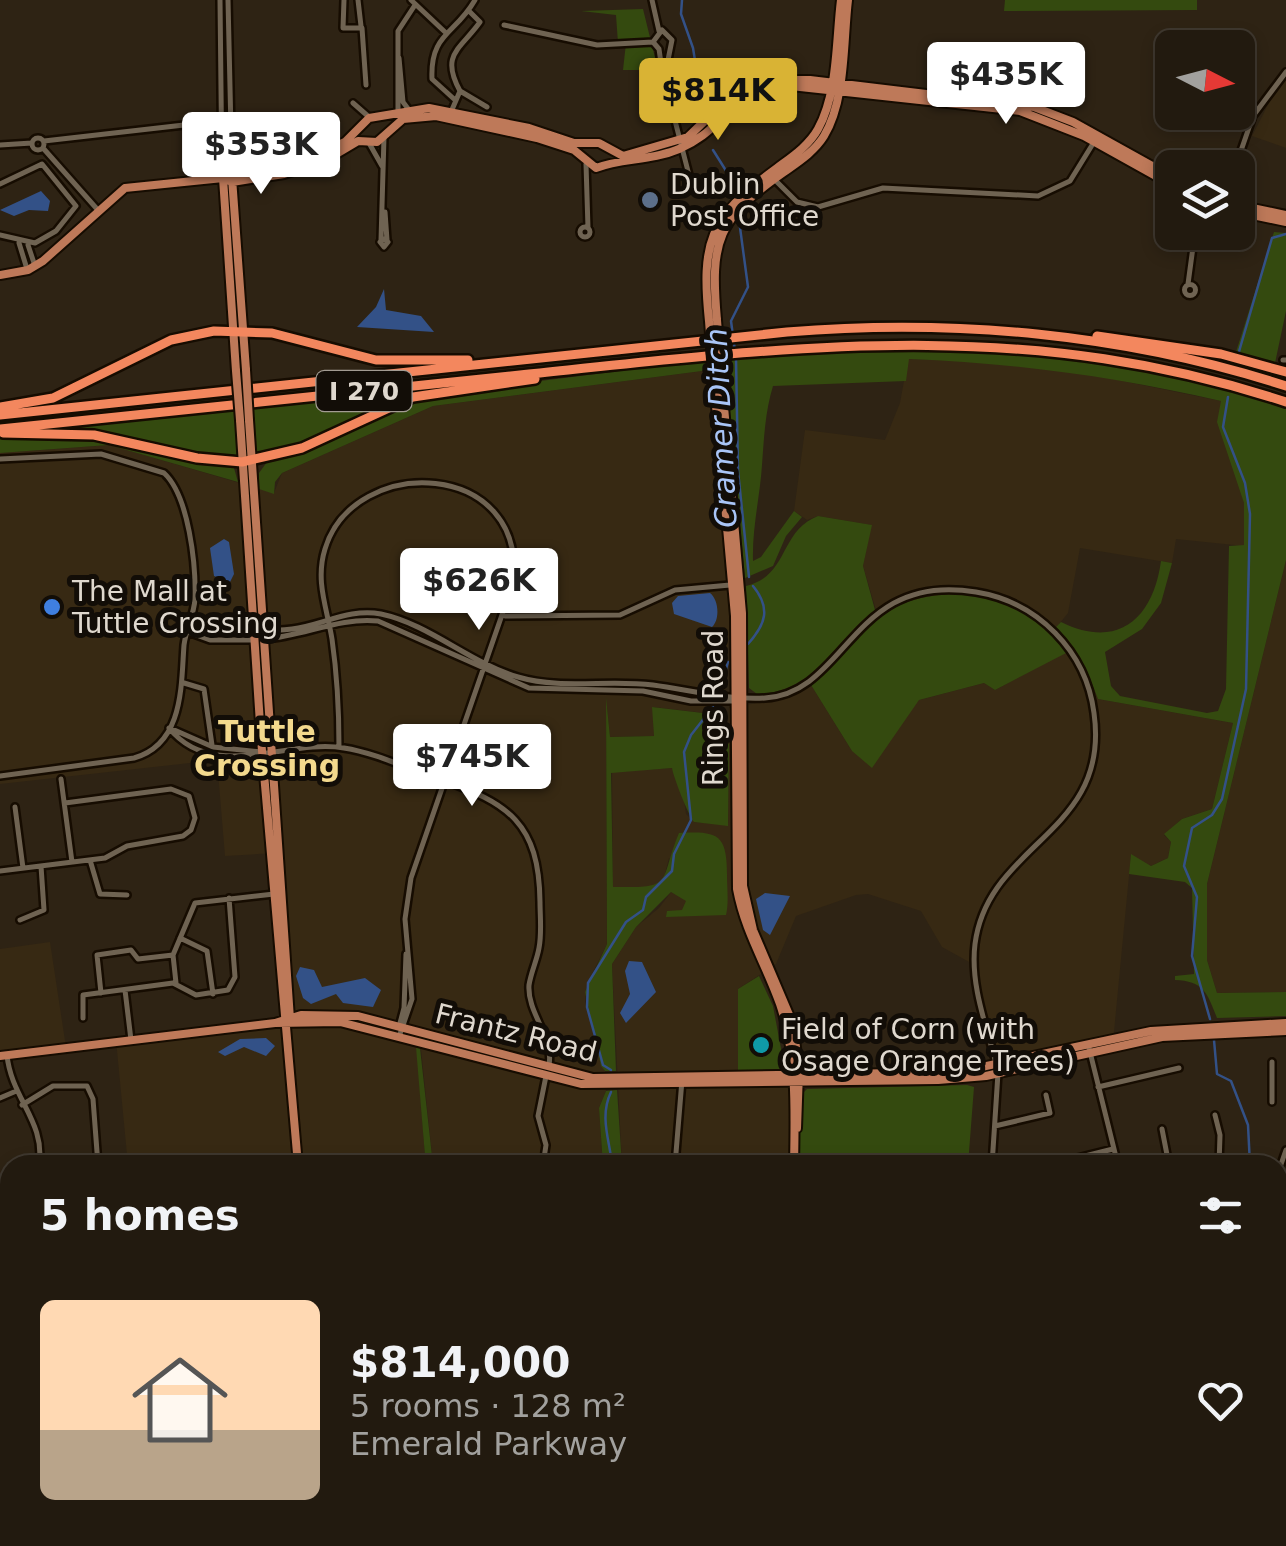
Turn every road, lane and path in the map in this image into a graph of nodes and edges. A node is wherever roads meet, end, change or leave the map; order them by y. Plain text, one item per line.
1 (220, 0) edge
2 (228, 0) edge
3 (344, 0) edge
4 (358, 0) edge
5 (475, 0) edge
6 (652, 0) edge
7 (844, 0) edge
8 (413, 2) edge
9 (469, 10) junction
10 (504, 24) dead end
11 (362, 28) junction
12 (659, 31) junction
13 (445, 32) junction
14 (653, 42) junction
15 (668, 48) junction
16 (659, 49) junction
17 (398, 55) junction
18 (1286, 72) edge
19 (665, 76) junction
20 (366, 85) dead end
21 (834, 86) junction
22 (460, 92) junction
23 (454, 99) junction
24 (487, 107) dead end
25 (409, 110) junction
26 (398, 113) junction
27 (450, 115) junction
28 (375, 118) junction
29 (219, 121) junction
30 (360, 127) junction
31 (384, 135) junction
32 (1096, 138) junction
33 (367, 142) junction
34 (591, 144) junction
35 (682, 144) junction
36 (43, 145) junction
37 (0, 146) edge
38 (606, 150) junction
39 (1243, 150) edge
40 (585, 163) junction
41 (601, 166) junction
42 (1155, 168) edge
43 (384, 170) junction
44 (1155, 174) edge
45 (772, 176) junction
46 (229, 178) junction
47 (690, 179) dead end
48 (0, 184) edge
49 (590, 197) junction
50 (97, 209) junction
51 (1255, 212) edge
52 (1286, 219) edge
53 (588, 228) dead end
54 (0, 235) edge
55 (384, 240) dead end
56 (28, 249) junction
57 (1194, 250) edge
58 (34, 266) junction
59 (0, 275) edge
60 (1188, 284) dead end
61 (230, 291) junction
62 (962, 328) junction
63 (238, 330) junction
64 (214, 331) junction
65 (510, 361) junction
66 (597, 367) junction
67 (1286, 372) edge
68 (1286, 383) edge
69 (1286, 402) edge
70 (0, 407) edge
71 (0, 415) edge
72 (0, 431) edge
73 (0, 459) edge
74 (247, 462) junction
75 (736, 584) junction
76 (505, 616) junction
77 (328, 623) junction
78 (187, 631) junction
79 (258, 636) junction
80 (483, 667) junction
81 (184, 683) junction
82 (738, 698) junction
83 (169, 728) junction
84 (339, 747) junction
85 (213, 750) junction
86 (267, 752) junction
87 (0, 776) edge
88 (61, 779) dead end
89 (443, 781) junction
90 (64, 803) junction
91 (15, 808) dead end
92 (90, 860) junction
93 (72, 862) junction
94 (41, 866) junction
95 (23, 868) junction
96 (0, 871) edge
97 (278, 894) junction
98 (127, 895) dead end
99 (229, 898) junction
100 (20, 920) dead end
101 (180, 938) junction
102 (172, 955) junction
103 (176, 984) junction
104 (124, 990) junction
105 (101, 993) junction
106 (212, 994) junction
107 (83, 1018) dead end
108 (286, 1023) junction
109 (1286, 1027) edge
110 (1211, 1029) junction
111 (401, 1030) junction
112 (1152, 1031) junction
113 (131, 1040) junction
114 (1144, 1040) junction
115 (1088, 1048) junction
116 (3, 1056) edge
117 (1272, 1062) dead end
118 (1179, 1068) dead end
119 (997, 1070) junction
120 (547, 1073) junction
121 (796, 1079) junction
122 (682, 1081) junction
123 (1098, 1087) junction
124 (14, 1092) junction
125 (1046, 1095) dead end
126 (0, 1098) edge
127 (1272, 1102) dead end
128 (22, 1105) junction
129 (1216, 1115) dead end
130 (995, 1126) junction
131 (1162, 1129) dead end
132 (1113, 1148) junction
133 (39, 1155) edge
134 (97, 1155) edge
135 (297, 1155) edge
136 (546, 1155) edge
137 (676, 1155) edge
138 (794, 1155) edge
139 (993, 1155) edge
140 (1087, 1155) edge
141 (1115, 1155) edge
142 (1167, 1155) edge
143 (1218, 1155) edge

1 - 29 street
2 - 46 street
3 - 11 street
4 - 11 street
5 - 9 street
6 - 12 street
7 - 21 main road
8 - 13 street
8 - 17 street
9 - 13 street
9 - 22 street
10 - 14 street
11 - 20 street
12 - 14 street
12 - 15 street
13 - 23 street
14 - 16 street
15 - 16 street
15 - 19 street
16 - 19 street
17 - 25 street
17 - 26 street
18 - 39 street
19 - 35 street
21 - 32 main road
21 - 35 main road
21 - 45 main road
22 - 23 street
22 - 24 street
23 - 27 street
25 - 26 main road
25 - 27 main road
26 - 28 main road
27 - 31 main road
27 - 34 main road
27 - 40 main road
28 - 30 main road
28 - 30 street
28 - 31 main road
29 - 36 street
29 - 46 street
30 - 33 main road
30 - 46 main road
31 - 33 main road
31 - 43 street
32 - 42 main road
32 - 44 main road
32 - 45 street
33 - 43 street
33 - 46 main road
34 - 38 main road
34 - 40 main road
35 - 38 main road
35 - 41 main road
35 - 47 street
36 - 37 street
36 - 50 street
38 - 41 main road
40 - 41 main road
40 - 49 street
41 - 49 street
43 - 55 street
45 - 75 main road, Rings Road, bridge
46 - 50 main road
46 - 61 main road
46 - 63 main road
48 - 56 street
49 - 53 street
50 - 58 main road
51 - 52 main road
54 - 56 street
56 - 58 street
57 - 60 street
58 - 59 main road
61 - 63 main road
61 - 64 main road
62 - 65 highway, I 270
62 - 67 highway
62 - 68 highway, I 270
63 - 64 highway
63 - 65 highway
63 - 74 main road, bridge
64 - 70 highway
65 - 71 highway, I 270
66 - 69 highway, I 270
66 - 72 highway, I 270
66 - 74 highway
72 - 74 highway
73 - 78 street
74 - 79 main road
75 - 76 street
75 - 82 main road, Rings Road
76 - 77 street
76 - 80 street
77 - 79 street
77 - 80 street
77 - 84 street
78 - 79 street
78 - 81 street
79 - 86 main road
80 - 82 street
80 - 89 street
81 - 83 street
81 - 85 street
82 - 119 street
82 - 121 main road, Rings Road
83 - 85 street
83 - 87 street
84 - 86 street
84 - 89 street
85 - 86 street
86 - 97 main road
88 - 90 street
89 - 111 street
89 - 120 street
90 - 92 street
90 - 93 street
91 - 95 street
92 - 93 street
92 - 98 street
93 - 94 street
94 - 95 street
94 - 100 street
95 - 96 street
97 - 99 street
97 - 108 main road
99 - 101 street
99 - 106 street
101 - 102 street
101 - 106 street
102 - 103 street
102 - 105 street
103 - 104 street
103 - 106 street
104 - 105 street
104 - 113 street
105 - 107 street
108 - 111 main road, Frantz Road
108 - 111 main road, Frantz Road
108 - 113 main road, Frantz Road
108 - 135 main road
109 - 110 main road, Frantz Road
110 - 112 main road, Frantz Road
110 - 114 main road, Frantz Road
111 - 120 main road, Frantz Road
112 - 114 main road
112 - 115 main road, Frantz Road
113 - 116 main road, Frantz Road
114 - 115 main road, Frantz Road
115 - 119 main road, Frantz Road
115 - 119 main road, Frantz Road
115 - 123 street
116 - 124 street
117 - 127 street
118 - 123 street
119 - 121 main road, Frantz Road
119 - 121 main road, Frantz Road
119 - 130 street
120 - 122 main road, Frantz Road
120 - 136 street
121 - 122 main road, Frantz Road
121 - 138 main road, Rings Road
122 - 137 street
123 - 132 street
124 - 126 street
124 - 128 street
125 - 130 street
128 - 133 street
128 - 134 street
129 - 143 street
130 - 139 street
131 - 142 street
132 - 140 street
132 - 141 street

